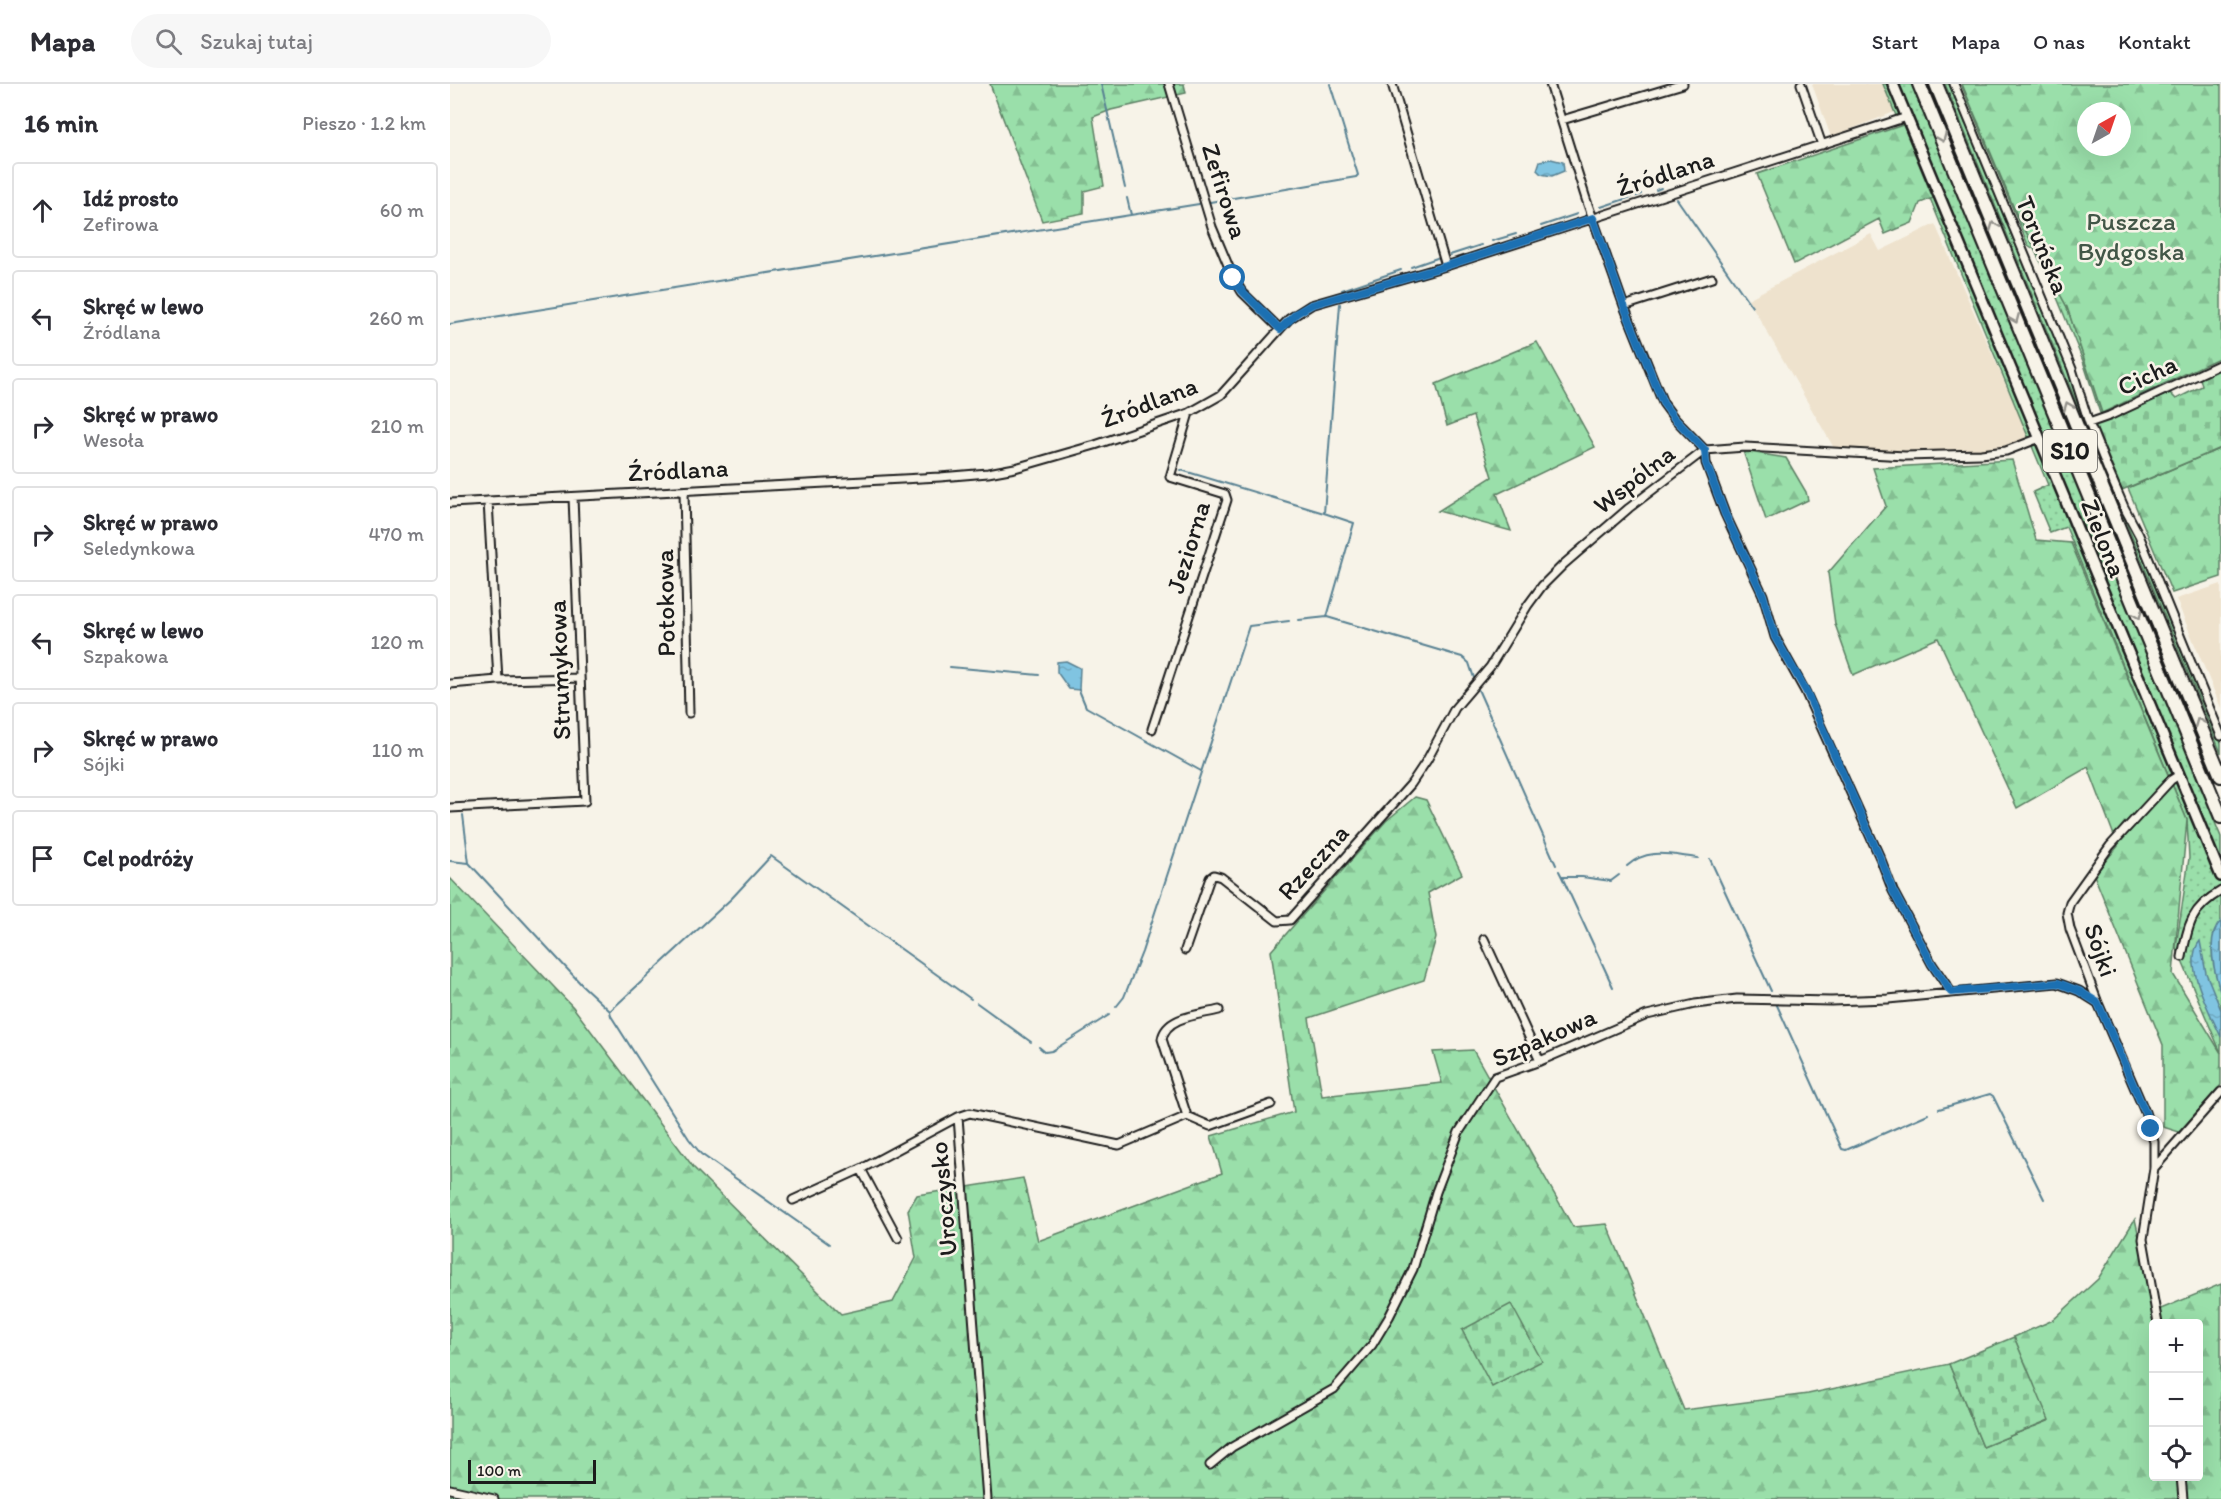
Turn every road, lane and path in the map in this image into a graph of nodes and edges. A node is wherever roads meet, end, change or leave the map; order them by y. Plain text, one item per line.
1 (1169, 84) edge
2 (1392, 84) edge
3 (1550, 84) edge
4 (1683, 84) edge
5 (1801, 84) edge
6 (1893, 84) edge
7 (1919, 84) edge
8 (1936, 84) edge
9 (1954, 84) edge
10 (1907, 117) junction
11 (1562, 120) junction
12 (1822, 145) junction
13 (1593, 218) junction
14 (1446, 266) junction
15 (1712, 278) dead end
16 (1624, 306) junction
17 (1280, 329) junction
18 (2221, 364) edge
19 (1189, 413) junction
20 (2089, 423) junction
21 (2040, 438) junction
22 (1705, 450) junction
23 (684, 491) junction
24 (573, 497) junction
25 (488, 501) junction
26 (450, 504) edge
27 (579, 678) junction
28 (498, 681) junction
29 (450, 684) edge
30 (689, 713) dead end
31 (1152, 729) dead end
32 (2221, 736) edge
33 (2179, 775) junction
34 (2221, 776) edge
35 (1411, 784) joint
36 (450, 808) edge
37 (2221, 817) edge
38 (2221, 876) edge
39 (2221, 891) edge
40 (1484, 939) dead end
41 (1185, 950) dead end
42 (2182, 957) dead end
43 (1951, 992) junction
44 (2098, 1003) junction
45 (1219, 1010) dead end
46 (1540, 1061) junction
47 (2221, 1092) edge
48 (1271, 1104) dead end
49 (1187, 1116) junction
50 (958, 1117) junction
51 (2154, 1168) junction
52 (861, 1169) junction
53 (793, 1200) dead end
54 (898, 1238) dead end
55 (2157, 1319) edge
56 (1210, 1465) dead end
57 (2181, 1481) edge
58 (450, 1489) edge
59 (494, 1499) edge
60 (987, 1499) edge
61 (2183, 1499) edge

1 - 17 street, Zefirowa
2 - 14 street
3 - 11 street
4 - 11 street
5 - 12 street
6 - 10 street, Zielona
7 -> 37 highway, S10
34 -> 8 highway, S10
9 - 20 street, Toruńska
10 - 12 street, Źródlana
10 - 21 street, Zielona
11 - 13 street
12 - 13 street, Źródlana
13 - 14 street, Źródlana
13 - 16 street
14 - 17 street, Źródlana
15 - 16 street
16 - 22 street
17 - 19 street, Źródlana
18 - 20 street, Cicha
19 - 23 street, Źródlana
19 - 31 street, Jeziorna
20 - 32 street, Zielona
21 - 22 street, Wspólna
21 - 33 street, Zielona
22 - 35 street, Wspólna
22 - 43 street
23 - 24 street, Źródlana
23 - 30 street, Potokowa
24 - 25 street, Źródlana
24 - 27 street, Strumykowa
25 - 26 street, Źródlana
25 - 28 street
27 - 28 street
27 - 36 street, Strumykowa
28 - 29 street
33 - 38 street, Zielona
33 - 44 street, Sójki
35 - 41 street, Rzeczna
39 - 42 street
40 - 46 street
43 - 44 street, Szpakowa
43 - 46 street, Szpakowa
44 - 51 street, Sójki
45 - 49 street
46 - 56 street, Szpakowa
47 - 51 street
48 - 49 street
49 - 50 street, Uroczysko
50 - 52 street
50 - 60 street, Uroczysko
51 - 55 street, Sójki
52 - 53 street
52 - 54 street
57 - 61 street
58 - 59 street

